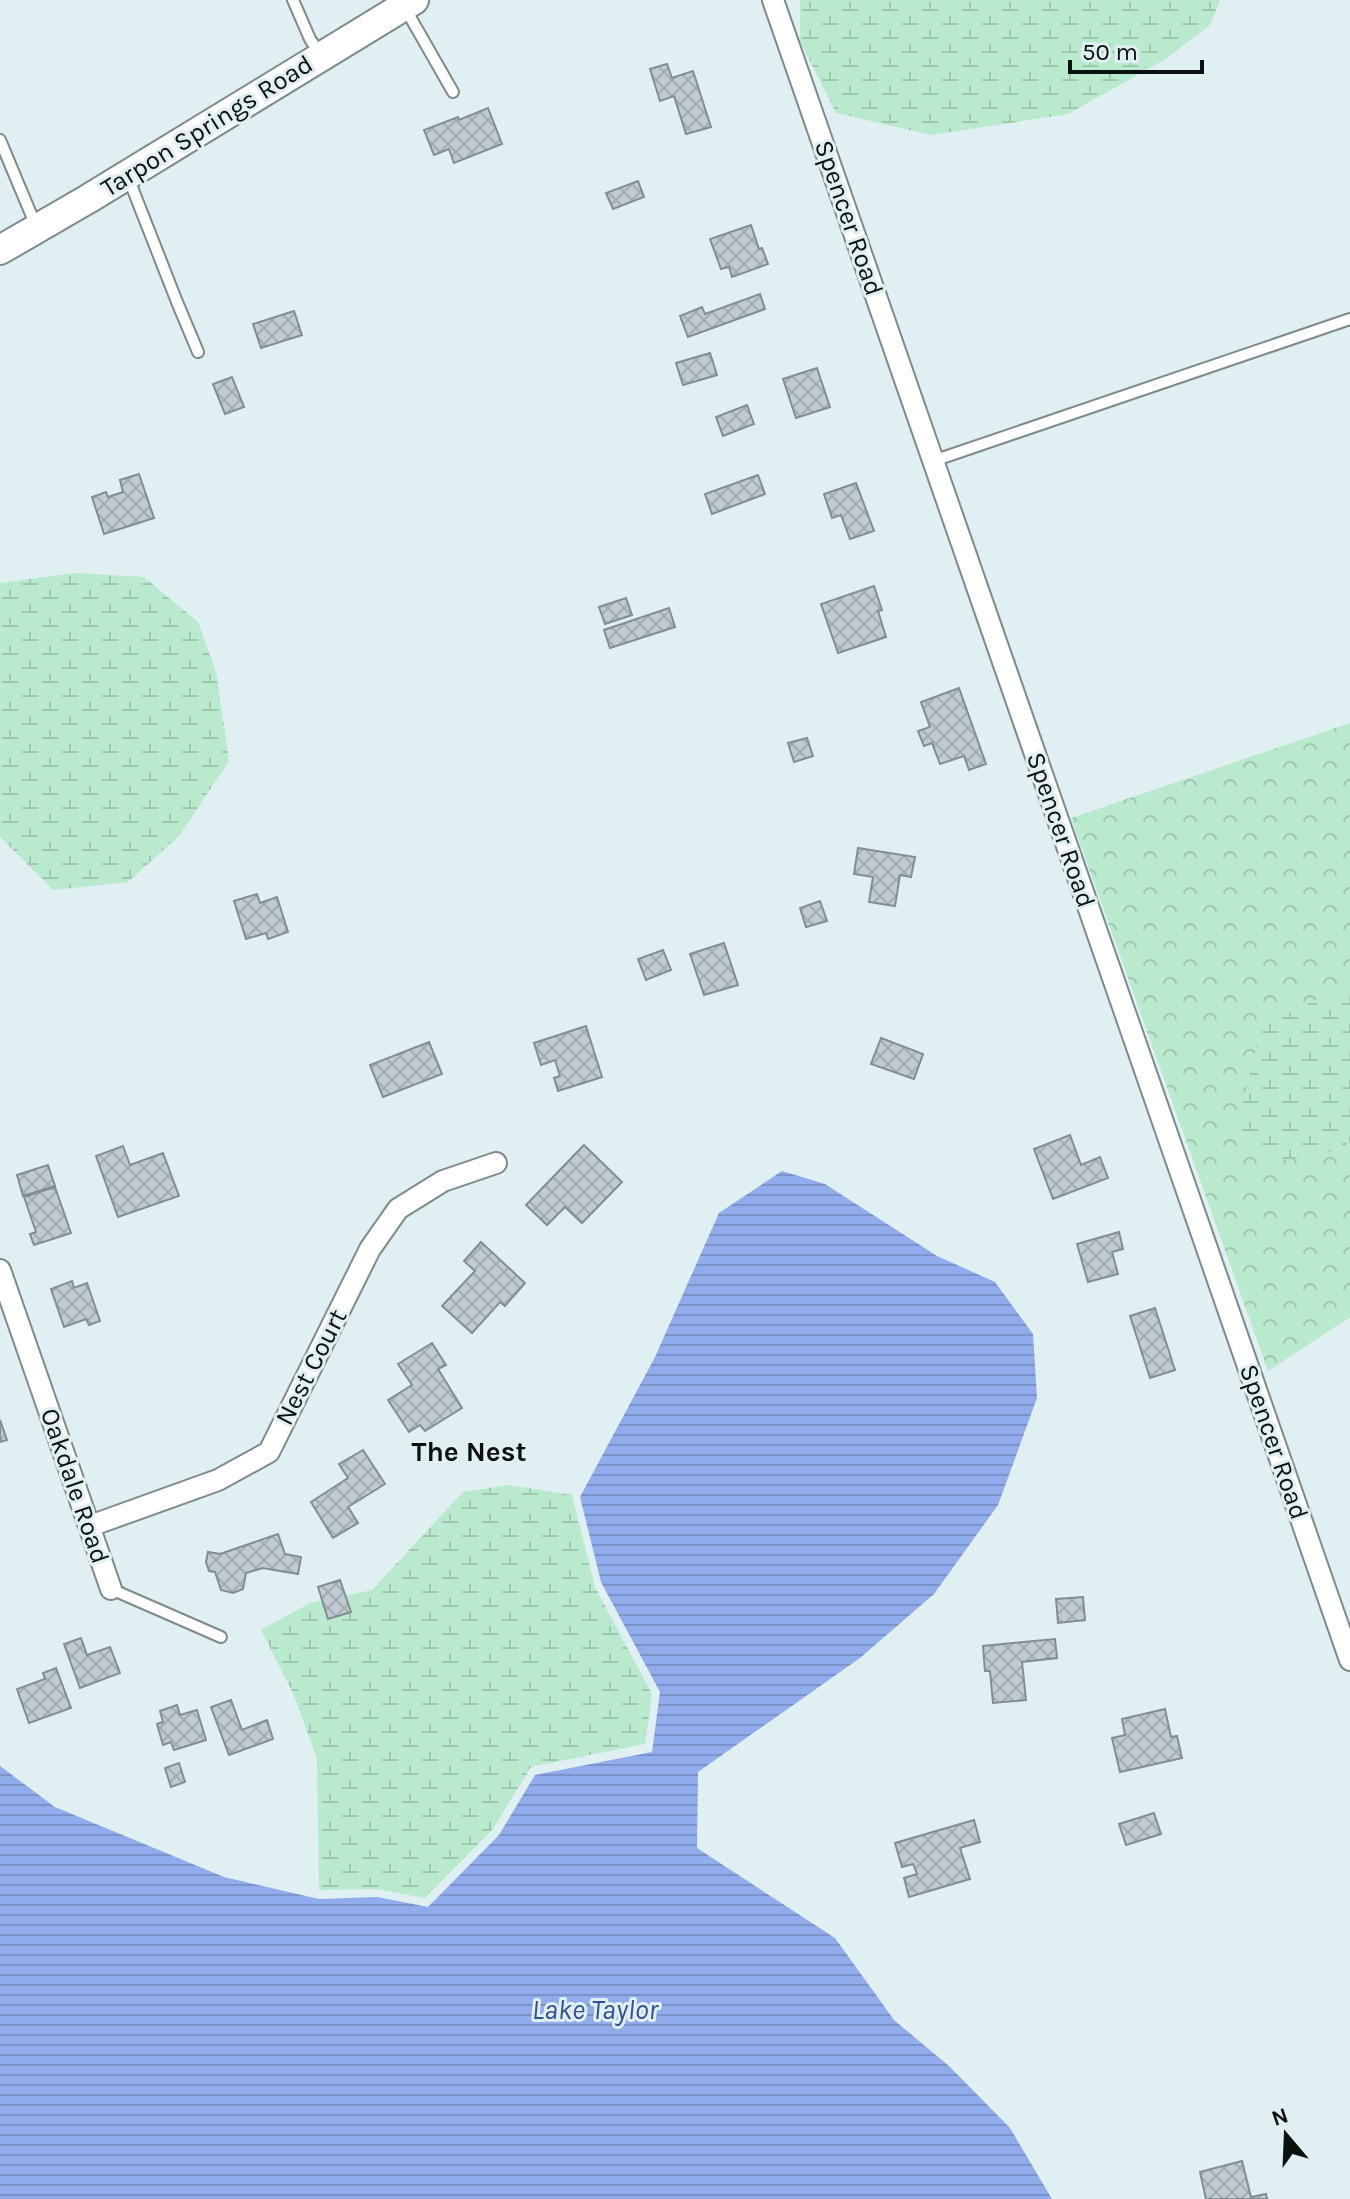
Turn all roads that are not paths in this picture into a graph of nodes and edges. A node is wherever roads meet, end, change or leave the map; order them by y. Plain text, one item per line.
1 (293, 0) edge
2 (773, 0) edge
3 (409, 3) edge
4 (321, 56) junction
5 (453, 92) dead end
6 (0, 140) edge
7 (128, 175) junction
8 (37, 227) junction
9 (0, 250) edge
10 (1350, 319) edge
11 (198, 352) dead end
12 (933, 461) junction
13 (496, 1163) dead end
14 (0, 1270) edge
15 (90, 1526) junction
16 (111, 1589) joint
17 (221, 1637) dead end
18 (1350, 1660) edge

1 - 4 lane
2 - 12 street, Spencer Road
3 - 4 main road, Tarpon Springs Road
3 - 5 lane
4 - 7 main road, Tarpon Springs Road
6 - 8 lane
7 - 8 main road, Tarpon Springs Road
7 - 11 lane
8 - 9 main road, Tarpon Springs Road
10 - 12 lane
12 - 18 street, Spencer Road
13 - 15 street, Nest Court
14 - 15 street, Oakdale Road
15 - 16 street, Oakdale Road
16 - 17 lane, Oakdale Road

